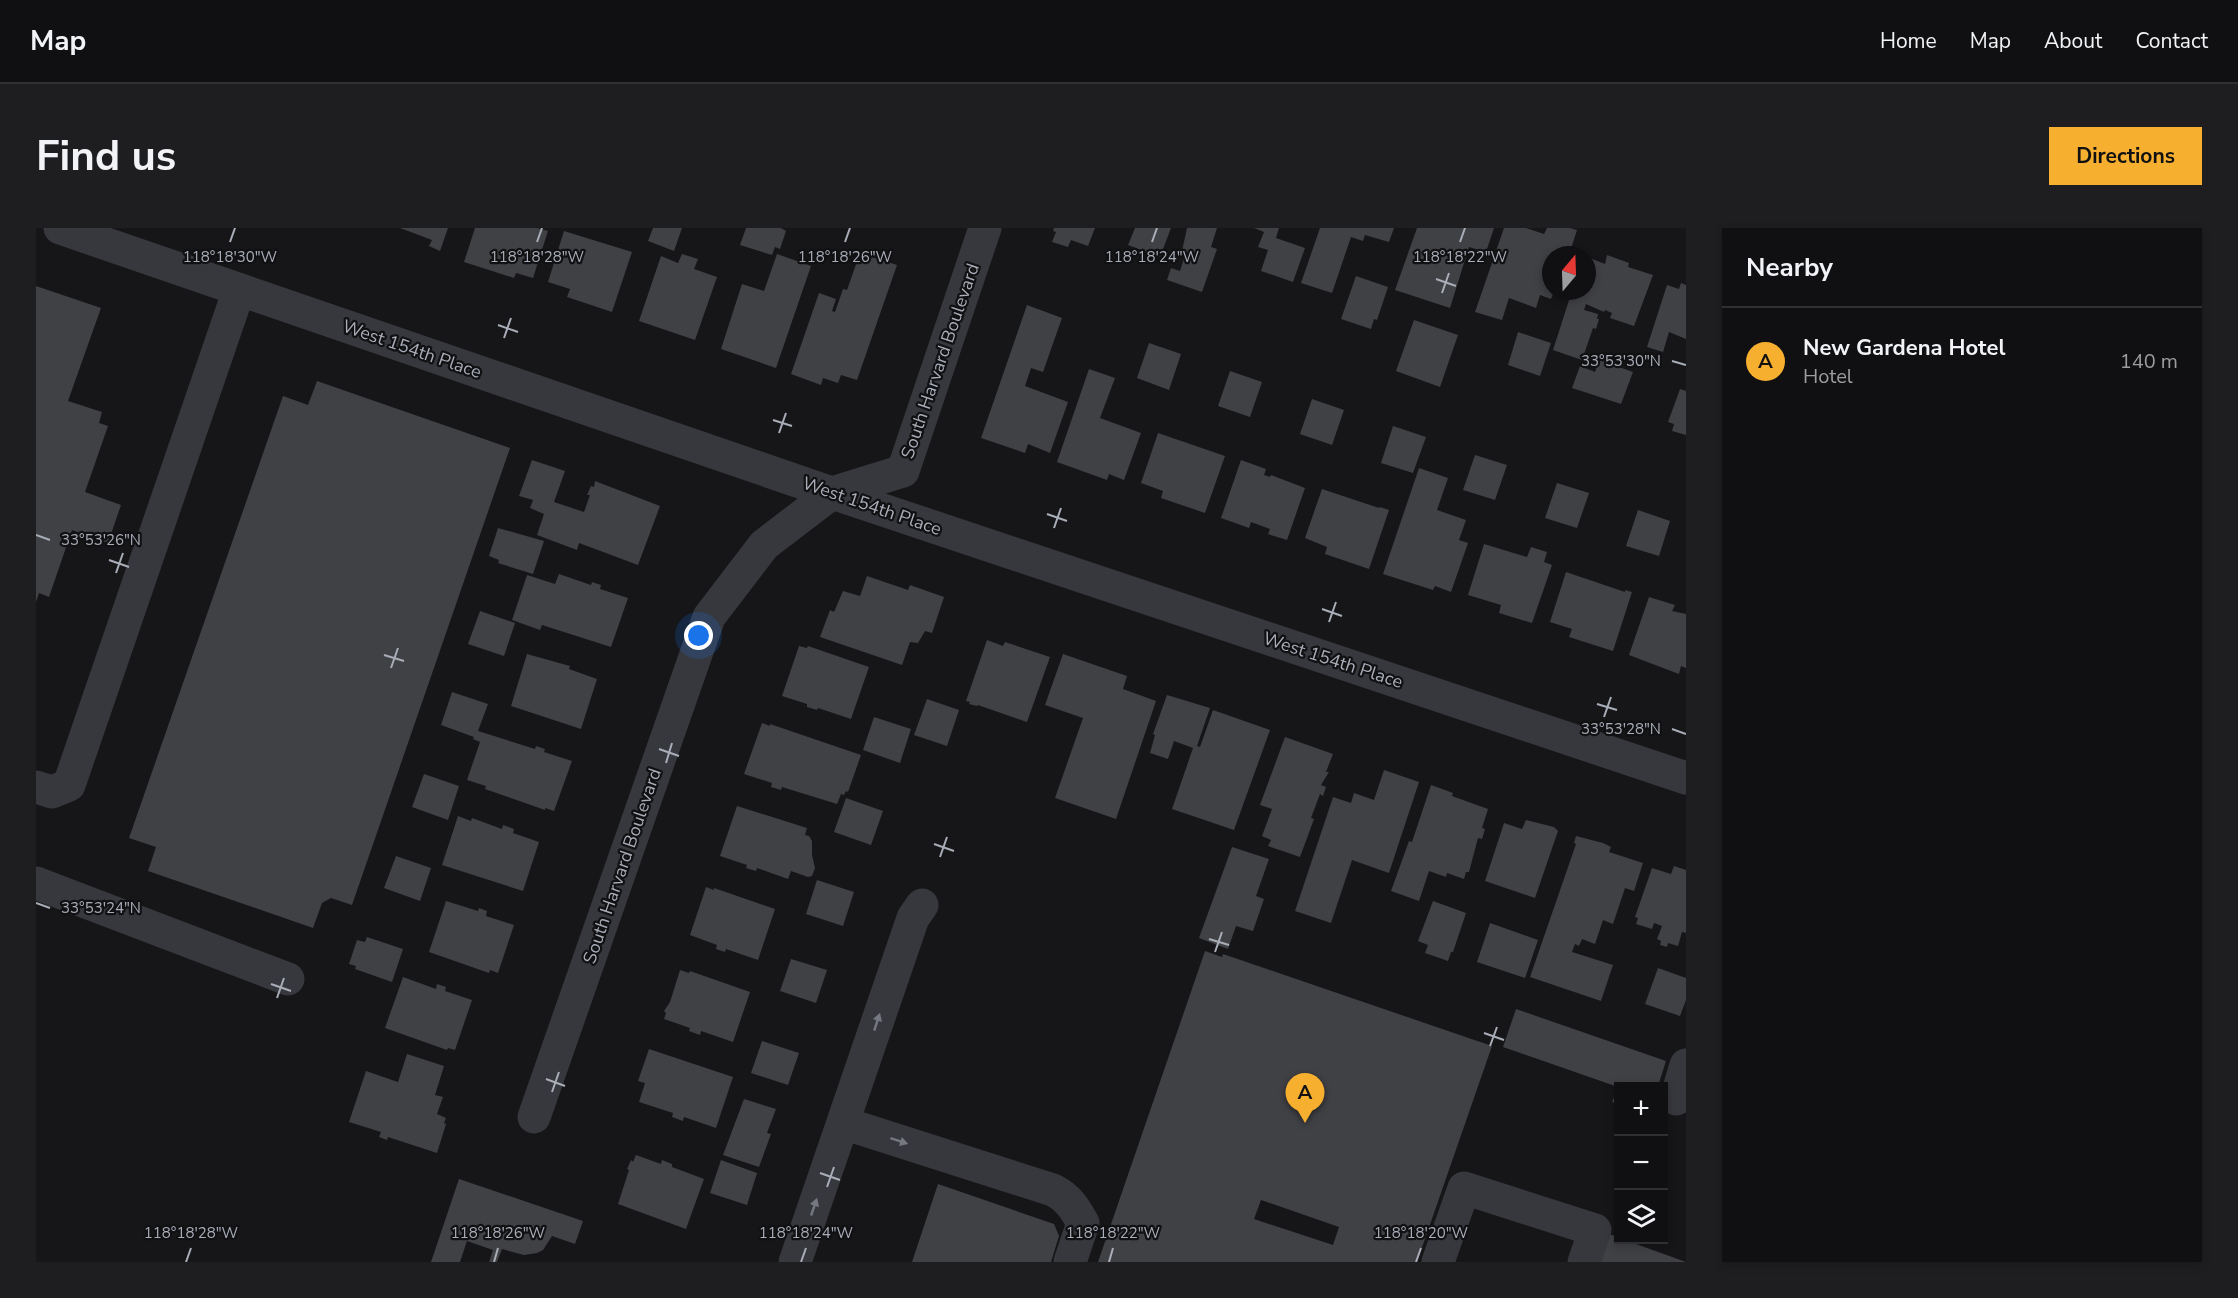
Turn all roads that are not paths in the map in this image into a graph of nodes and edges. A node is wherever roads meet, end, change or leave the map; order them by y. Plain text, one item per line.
1 (60, 228) edge
2 (985, 228) edge
3 (239, 290) junction
4 (832, 493) junction
5 (1686, 778) edge
6 (36, 787) edge
7 (36, 883) edge
8 (922, 905) dead end
9 (288, 979) dead end
10 (1686, 1065) edge
11 (1676, 1099) dead end
12 (534, 1117) dead end
13 (843, 1123) junction
14 (795, 1262) edge
15 (1070, 1262) edge
16 (1438, 1262) edge
17 (1584, 1262) edge

1 - 3 street, West 154th Place
2 - 4 street, South Harvard Boulevard
3 - 4 street, West 154th Place
3 - 6 street
4 - 5 street, West 154th Place
4 - 12 street, South Harvard Boulevard
7 - 9 street
13 -> 8 street
10 - 11 street
14 -> 13 street
13 -> 15 street
16 - 17 street

